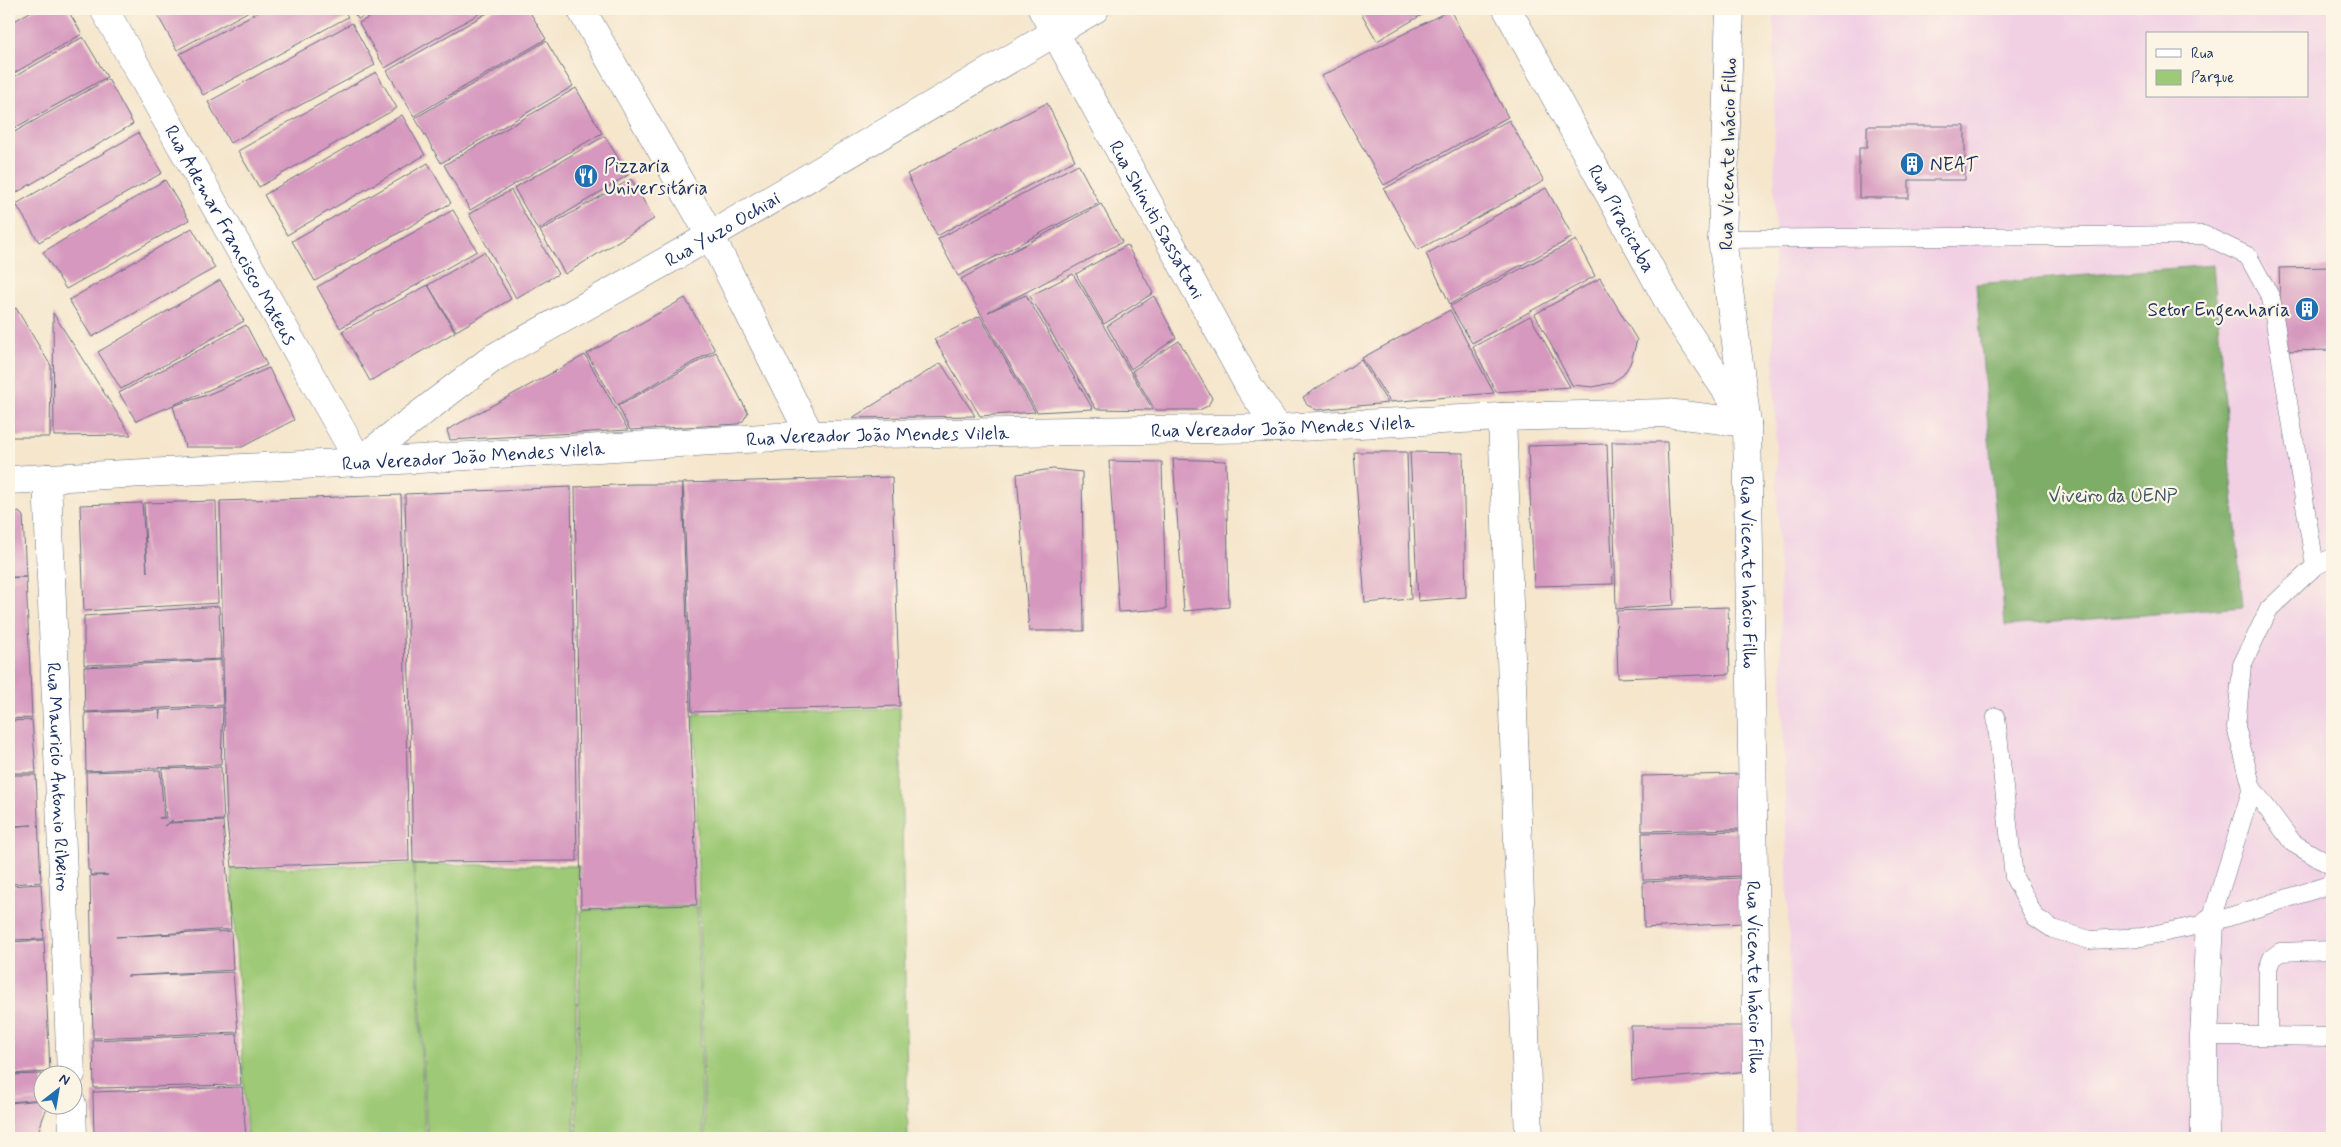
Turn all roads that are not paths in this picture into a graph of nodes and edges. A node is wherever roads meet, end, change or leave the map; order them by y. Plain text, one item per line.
1 (104, 9) edge
2 (581, 9) edge
3 (1042, 9) edge
4 (1094, 9) edge
5 (1507, 9) edge
6 (1730, 9) edge
7 (1055, 33) junction
8 (710, 235) junction
9 (1722, 239) junction
10 (1496, 417) junction
11 (1747, 423) junction
12 (1278, 428) junction
13 (810, 435) junction
14 (359, 460) junction
15 (47, 478) junction
16 (9, 480) edge
17 (2332, 558) edge
18 (2315, 566) junction
19 (1996, 717) dead end
20 (2252, 788) junction
21 (2332, 866) edge
22 (2332, 884) edge
23 (2210, 922) junction
24 (2332, 950) edge
25 (2204, 1036) junction
26 (2268, 1036) junction
27 (2332, 1037) edge
28 (71, 1064) edge
29 (72, 1114) edge
30 (73, 1138) edge
31 (1515, 1138) edge
32 (1529, 1138) edge
33 (1758, 1138) edge
34 (2206, 1138) edge

1 - 14 street, Rua Ademar Francisco Mateus
2 - 8 street
3 - 7 street, Rua Shiniti Sassatani
4 - 7 street, Rua Yuzo Ochiai
5 - 11 street, Rua Piracicaba
6 - 9 street, Rua Vicente Inácio Filho
7 - 8 street, Rua Yuzo Ochiai
7 - 12 street, Rua Shiniti Sassatani
8 - 13 street
8 - 14 street, Rua Yuzo Ochiai
9 - 11 street, Rua Vicente Inácio Filho
9 - 18 lane
10 - 11 street, Rua Vereador João Mendes Vilela
10 - 12 street, Rua Vereador João Mendes Vilela
10 - 31 street
10 - 32 street
11 - 33 street, Rua Vicente Inácio Filho
12 - 13 street, Rua Vereador João Mendes Vilela
13 - 14 street, Rua Vereador João Mendes Vilela
14 - 15 street, Rua Vereador João Mendes Vilela
15 - 16 street, Rua Vereador João Mendes Vilela
15 - 28 street, Rua Mauricio Antonio Ribeiro
17 - 18 lane
18 - 20 lane
19 - 23 lane
20 - 21 lane
20 - 23 lane
22 - 23 lane
23 - 25 street
24 - 26 lane
25 - 26 lane
25 - 34 street
26 - 27 lane
29 - 30 street

